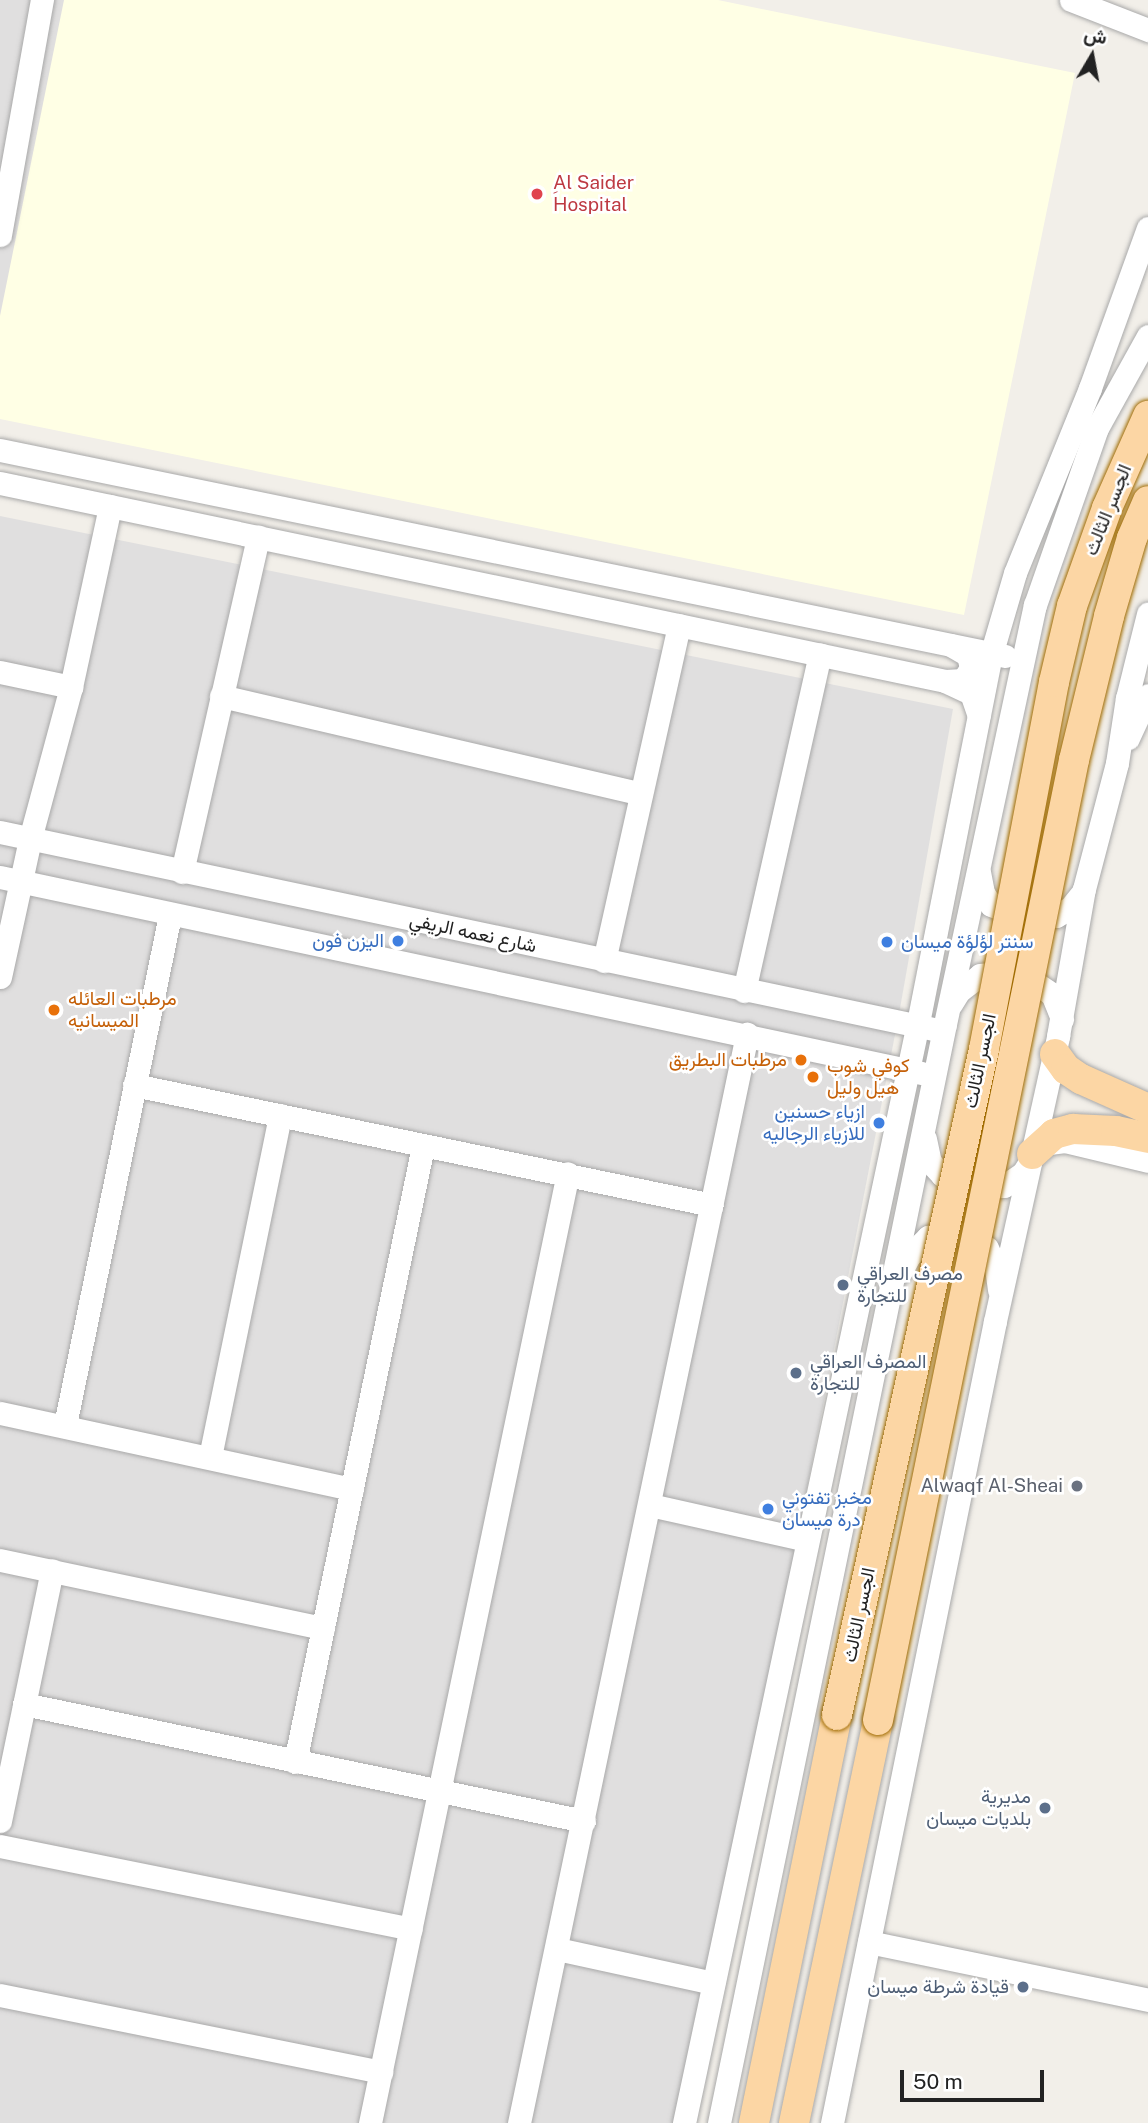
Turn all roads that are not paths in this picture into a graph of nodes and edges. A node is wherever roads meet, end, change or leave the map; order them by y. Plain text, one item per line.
1 (42, 0) edge
2 (1071, 0) edge
3 (1148, 30) edge
4 (11, 110) edge
5 (1148, 228) edge
6 (0, 236) edge
7 (1148, 336) edge
8 (1148, 416) edge
9 (0, 450) edge
10 (0, 483) edge
11 (1148, 501) edge
12 (110, 506) junction
13 (315, 516) junction
14 (258, 537) junction
15 (310, 548) junction
16 (1148, 614) edge
17 (679, 625) junction
18 (1030, 627) junction
19 (949, 644) junction
20 (820, 654) junction
21 (991, 655) junction
22 (0, 672) edge
23 (945, 681) junction
24 (71, 687) junction
25 (1148, 695) edge
26 (221, 696) junction
27 (979, 716) junction
28 (1117, 763) junction
29 (641, 794) junction
30 (964, 803) junction
31 (992, 806) junction
32 (0, 832) edge
33 (30, 839) junction
34 (979, 862) junction
35 (182, 872) junction
36 (10, 879) edge
37 (1084, 889) junction
38 (170, 915) junction
39 (604, 961) junction
40 (0, 976) edge
41 (744, 991) junction
42 (1062, 1019) junction
43 (946, 1020) junction
44 (918, 1028) junction
45 (747, 1034) junction
46 (1055, 1054) junction
47 (908, 1068) junction
48 (134, 1085) junction
49 (933, 1089) junction
50 (1148, 1109) edge
51 (280, 1115) junction
52 (924, 1135) junction
53 (1148, 1138) edge
54 (423, 1146) junction
55 (1033, 1155) junction
56 (1148, 1161) edge
57 (568, 1173) junction
58 (712, 1205) junction
59 (889, 1303) junction
60 (995, 1321) junction
61 (0, 1413) edge
62 (65, 1425) junction
63 (210, 1457) junction
64 (352, 1489) junction
65 (650, 1505) junction
66 (807, 1540) junction
67 (0, 1560) edge
68 (52, 1570) junction
69 (323, 1628) junction
70 (24, 1704) junction
71 (295, 1762) junction
72 (440, 1790) junction
73 (0, 1821) edge
74 (584, 1821) junction
75 (0, 1846) edge
76 (731, 1896) junction
77 (763, 1902) junction
78 (411, 1929) junction
79 (869, 1942) junction
80 (557, 1950) junction
81 (713, 1983) junction
82 (0, 1995) edge
83 (1148, 2000) edge
84 (381, 2072) junction
85 (370, 2123) edge
86 (519, 2123) edge
87 (684, 2123) edge
88 (719, 2123) edge
89 (754, 2123) edge
90 (794, 2123) edge
91 (832, 2123) edge

1 - 4 street
2 - 3 street
4 - 6 street
5 - 21 street
7 - 18 street
8 - 89 main road, الجسر الثالث, bridge
9 - 13 street
10 - 12 street
11 - 90 main road, الجسر الثالث, bridge
12 - 14 street
12 - 24 street
13 - 15 street
13 - 19 street
14 - 15 street
14 - 26 street
15 - 17 street
16 - 28 street
17 - 20 street
17 - 29 street
18 - 21 street
18 - 31 street
19 - 21 street
19 - 23 street
20 - 23 street
20 - 41 street
21 - 27 street
22 - 24 street
23 - 27 street
24 - 33 street
25 - 28 street
26 - 29 street
26 - 35 street
27 - 30 street
28 - 37 street
29 - 39 street
30 - 31 street
30 - 44 street
31 - 34 street
32 - 33 street, شارع نعمه الريفي
33 - 35 street, شارع نعمه الريفي
33 - 36 street
34 - 37 street
34 - 43 street
35 - 39 street, شارع نعمه الريفي
36 - 38 street
36 - 40 street
37 - 42 street
38 - 45 street
38 - 48 street
39 - 41 street, شارع نعمه الريفي
41 - 44 street, شارع نعمه الريفي
42 - 43 street
42 - 46 street
43 - 44 street, شارع نعمه الريفي
43 - 49 street
44 - 47 street
45 - 47 street
45 - 58 street
46 - 50 main road
46 - 55 street
47 - 49 street
47 - 66 street
48 - 51 street
48 - 62 street
49 - 52 street
51 - 54 street
51 - 63 street
52 - 55 street
52 - 59 street
53 - 55 main road
54 - 57 street
54 - 64 street
55 - 56 street
55 - 60 street
57 - 58 street
57 - 72 street
58 - 65 street
59 - 60 street
59 - 77 street
60 - 79 street
61 - 62 street
62 - 63 street
63 - 64 street
64 - 69 street
65 - 66 street
65 - 74 street
66 - 76 street
67 - 68 street
68 - 69 street
68 - 70 street
69 - 71 street
70 - 71 street
70 - 73 street
71 - 72 street
72 - 74 street
72 - 78 street
74 - 80 street
75 - 78 street
76 - 77 street
76 - 81 street
77 - 88 street
78 - 84 street
79 - 83 street
79 - 91 street
80 - 81 street
80 - 86 street
81 - 87 street
82 - 84 street
84 - 85 street

